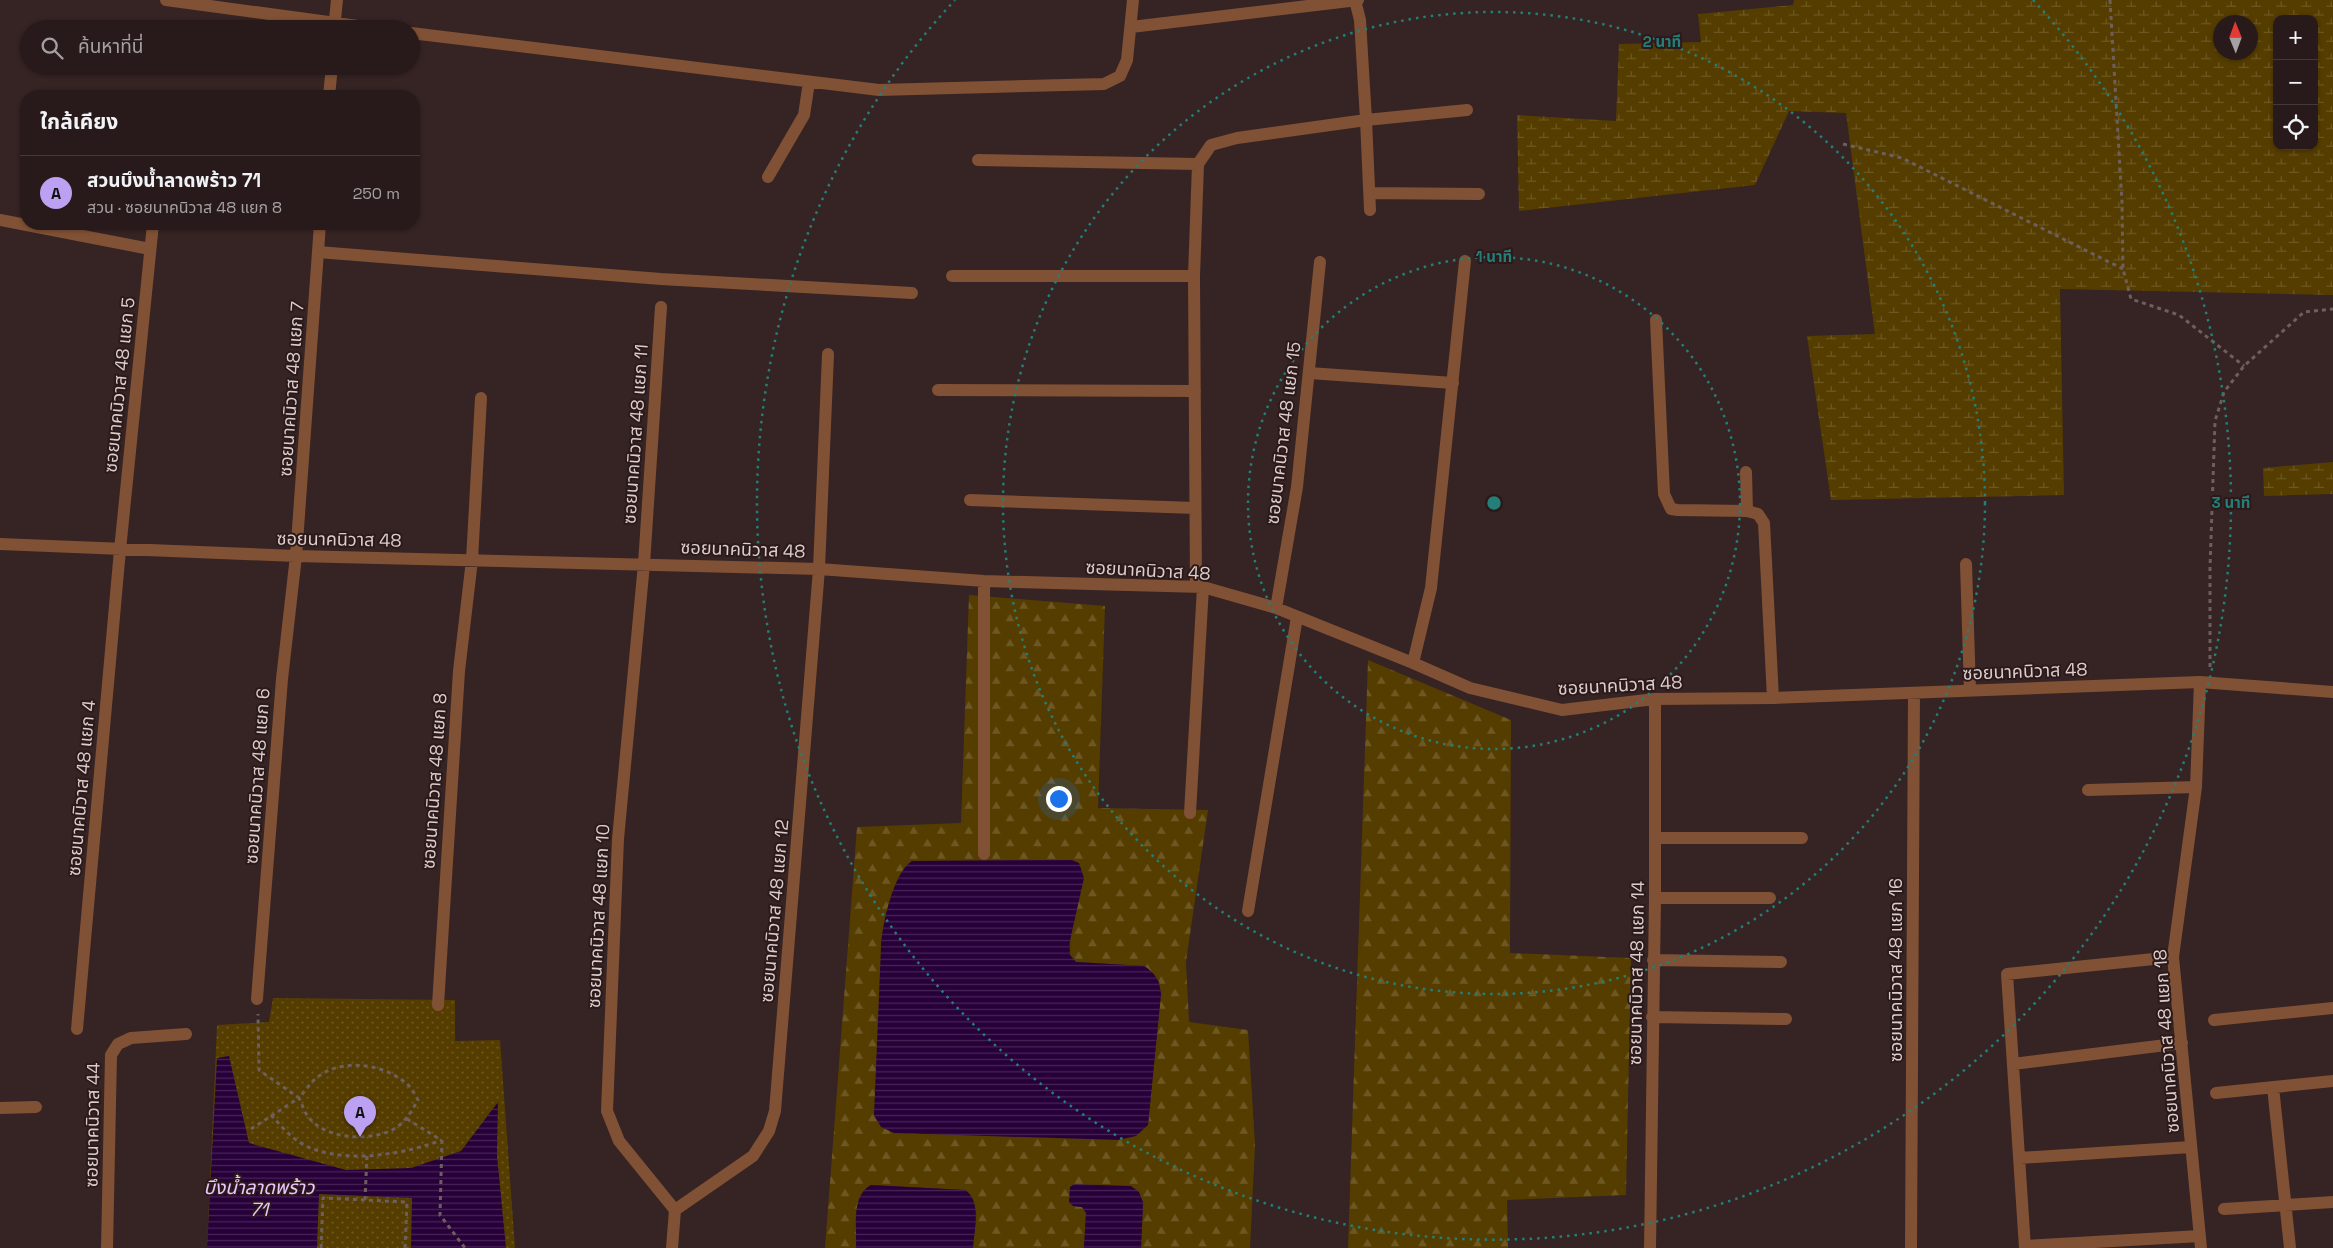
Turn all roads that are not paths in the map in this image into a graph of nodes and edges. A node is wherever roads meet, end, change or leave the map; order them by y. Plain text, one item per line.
1 (166, 0) edge
2 (338, 0) edge
3 (1134, 0) edge
4 (1356, 0) edge
5 (296, 20) edge
6 (336, 20) edge
7 (1131, 27) junction
8 (420, 34) edge
9 (331, 75) edge
10 (809, 82) junction
11 (330, 90) edge
12 (1467, 110) dead end
13 (1366, 120) junction
14 (978, 160) dead end
15 (1198, 164) junction
16 (768, 177) dead end
17 (1370, 193) junction
18 (1479, 194) dead end
19 (1370, 210) dead end
20 (0, 220) edge
21 (20, 224) edge
22 (52, 230) edge
23 (152, 230) edge
24 (320, 230) edge
25 (150, 249) junction
26 (318, 252) junction
27 (1465, 261) dead end
28 (1320, 262) dead end
29 (952, 276) dead end
30 (1194, 276) junction
31 (912, 293) dead end
32 (661, 307) dead end
33 (1656, 320) dead end
34 (828, 354) dead end
35 (1309, 373) junction
36 (1453, 383) junction
37 (938, 390) dead end
38 (1195, 392) junction
39 (481, 398) dead end
40 (1746, 472) dead end
41 (970, 500) dead end
42 (1195, 508) junction
43 (1746, 511) junction
44 (0, 544) edge
45 (120, 550) junction
46 (296, 556) junction
47 (472, 560) junction
48 (644, 564) junction
49 (1966, 564) dead end
50 (819, 569) junction
51 (984, 581) junction
52 (1199, 587) junction
53 (1276, 608) junction
54 (1297, 617) junction
55 (1413, 662) junction
56 (2205, 683) junction
57 (1970, 691) junction
58 (2333, 692) edge
59 (1914, 693) junction
60 (1773, 698) junction
61 (1655, 699) junction
62 (2196, 787) junction
63 (2088, 790) dead end
64 (1190, 812) dead end
65 (1655, 838) junction
66 (1802, 838) dead end
67 (984, 854) dead end
68 (1655, 898) junction
69 (1770, 898) dead end
70 (1248, 912) dead end
71 (2173, 957) junction
72 (1653, 960) junction
73 (1781, 962) dead end
74 (257, 999) road end
75 (438, 1005) dead end
76 (2333, 1008) edge
77 (1652, 1017) junction
78 (1786, 1019) dead end
79 (2214, 1020) dead end
80 (77, 1029) dead end
81 (186, 1034) dead end
82 (2182, 1043) junction
83 (2013, 1064) junction
84 (2333, 1081) edge
85 (2273, 1087) junction
86 (2216, 1093) dead end
87 (36, 1107) dead end
88 (0, 1108) edge
89 (2191, 1147) junction
90 (2020, 1158) junction
91 (2333, 1202) edge
92 (2285, 1205) junction
93 (2224, 1209) dead end
94 (674, 1210) junction
95 (2200, 1242) edge
96 (2025, 1247) edge
97 (107, 1248) edge
98 (672, 1248) edge
99 (1650, 1248) edge
100 (1911, 1248) edge
101 (2290, 1248) edge

1 - 5 street
2 - 6 street
3 - 7 street
4 - 7 street
4 - 13 street
7 - 10 street
8 - 10 street
9 - 11 street
10 - 16 street
12 - 13 street
13 - 15 street
13 - 17 street
14 - 15 street
15 - 30 street
17 - 18 street
17 - 19 street
20 - 21 street
22 - 25 street
23 - 25 street, ซอยนาคนิวาส 48 แยก 5
24 - 26 street, ซอยนาคนิวาส 48 แยก 7
25 - 45 street, ซอยนาคนิวาส 48 แยก 5
26 - 31 street
26 - 46 street, ซอยนาคนิวาส 48 แยก 7
27 - 36 street
28 - 35 street, ซอยนาคนิวาส 48 แยก 15
29 - 30 street
30 - 38 street
32 - 48 street, ซอยนาคนิวาส 48 แยก 11
33 - 43 street
34 - 50 street, ซอยนาคนิวาส 48 แยก 12
35 - 36 street
35 - 53 street, ซอยนาคนิวาส 48 แยก 15
36 - 55 street
37 - 38 street
38 - 42 street
39 - 47 street, ซอยนาคนิวาส 48 แยก 8
40 - 43 street
41 - 42 street
42 - 52 street
43 - 60 street
44 - 45 street, ซอยนาคนิวาส 48
45 - 46 street, ซอยนาคนิวาส 48
45 - 80 street, ซอยนาคนิวาส 48 แยก 4
46 - 47 street, ซอยนาคนิวาส 48
46 - 74 street, ซอยนาคนิวาส 48 แยก 6
47 - 48 street, ซอยนาคนิวาส 48
47 - 75 street, ซอยนาคนิวาส 48 แยก 8
48 - 50 street, ซอยนาคนิวาส 48
48 - 94 street, ซอยนาคนิวาส 48 แยก 10
49 - 57 street
50 - 51 street, ซอยนาคนิวาส 48
50 - 94 street, ซอยนาคนิวาส 48 แยก 12
51 - 52 street, ซอยนาคนิวาส 48
51 - 67 street
52 - 53 street, ซอยนาคนิวาส 48
52 - 64 street
53 - 54 street, ซอยนาคนิวาส 48
54 - 55 street, ซอยนาคนิวาส 48
54 - 70 street
55 - 61 street, ซอยนาคนิวาส 48
56 - 57 street, ซอยนาคนิวาส 48
56 - 58 street, ซอยนาคนิวาส 48
56 - 62 street, ซอยนาคนิวาส 48 แยก 18
57 - 59 street, ซอยนาคนิวาส 48
59 - 60 street, ซอยนาคนิวาส 48
59 - 100 street, ซอยนาคนิวาส 48 แยก 16
60 - 61 street, ซอยนาคนิวาส 48
61 - 65 street, ซอยนาคนิวาส 48 แยก 14
62 - 63 street
62 - 71 street, ซอยนาคนิวาส 48 แยก 18
65 - 66 street
65 - 68 street, ซอยนาคนิวาส 48 แยก 14
68 - 69 street
68 - 72 street, ซอยนาคนิวาส 48 แยก 14
71 - 82 street, ซอยนาคนิวาส 48 แยก 18
71 - 83 street
72 - 73 street
72 - 77 street, ซอยนาคนิวาส 48 แยก 14
76 - 79 street
77 - 78 street
77 - 99 street, ซอยนาคนิวาส 48 แยก 14
81 - 97 street, ซอยนาคนิวาส 44
82 - 83 street
82 - 89 street, ซอยนาคนิวาส 48 แยก 18
83 - 90 street
84 - 85 street
85 - 86 street
85 - 92 street
87 - 88 street
89 - 90 street
89 - 95 street, ซอยนาคนิวาส 48 แยก 18
90 - 96 street
91 - 92 street
92 - 93 street
92 - 101 street
94 - 98 street
95 - 96 street

